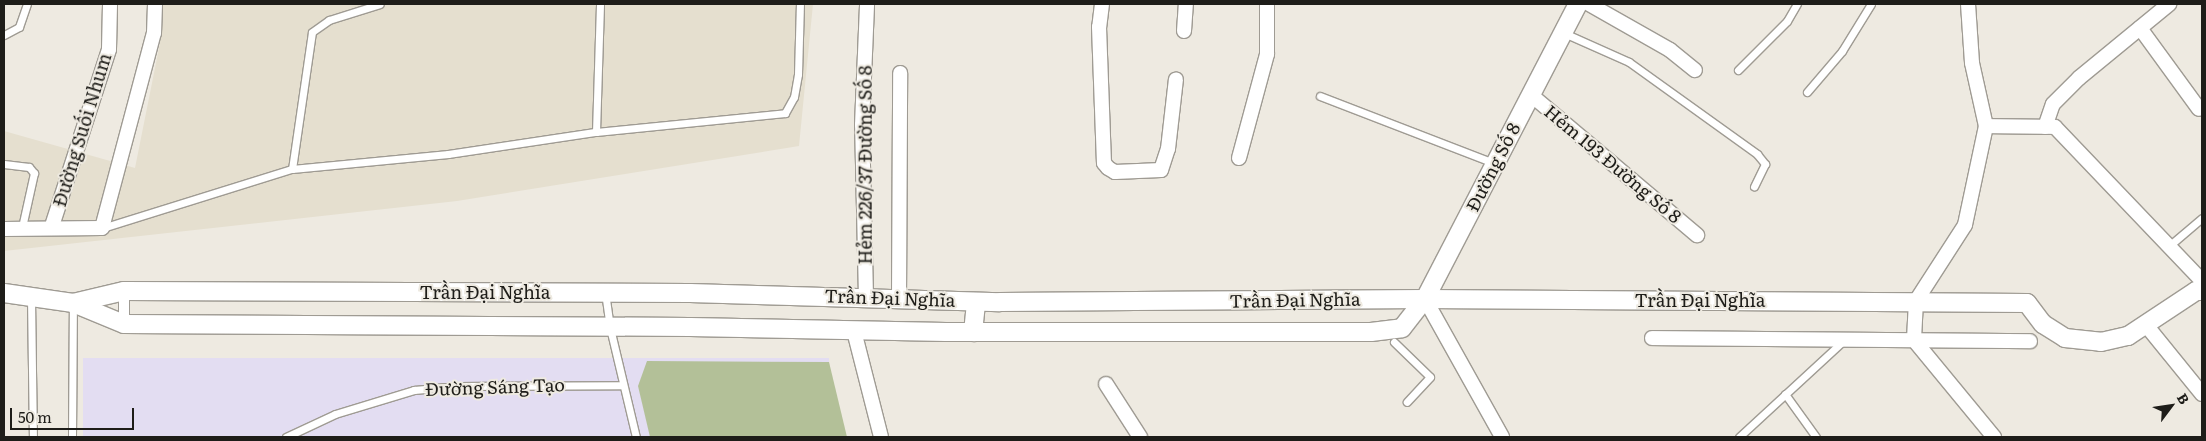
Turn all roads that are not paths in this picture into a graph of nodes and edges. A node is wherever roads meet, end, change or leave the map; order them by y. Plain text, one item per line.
1 (27, 4) edge
2 (110, 4) edge
3 (155, 4) edge
4 (380, 4) edge
5 (600, 4) edge
6 (800, 4) edge
7 (867, 4) edge
8 (1102, 4) edge
9 (1186, 4) edge
10 (1267, 4) edge
11 (1578, 4) edge
12 (1589, 4) edge
13 (1797, 4) edge
14 (1871, 4) edge
15 (1968, 4) edge
16 (2169, 4) edge
17 (2140, 28) junction
18 (1184, 31) dead end
19 (1564, 33) junction
20 (4, 35) edge
21 (1695, 70) dead end
22 (1738, 70) dead end
23 (900, 73) dead end
24 (1176, 79) dead end
25 (1807, 92) dead end
26 (1530, 94) junction
27 (1320, 96) dead end
28 (2198, 108) dead end
29 (1986, 126) junction
30 (2045, 127) junction
31 (596, 132) junction
32 (1239, 158) dead end
33 (4, 164) edge
34 (1496, 164) junction
35 (292, 169) junction
36 (1754, 187) dead end
37 (2202, 218) edge
38 (52, 226) junction
39 (22, 227) junction
40 (102, 228) junction
41 (4, 229) edge
42 (1697, 235) dead end
43 (2169, 246) junction
44 (2202, 281) edge
45 (124, 291) junction
46 (2202, 291) edge
47 (605, 292) junction
48 (4, 293) edge
49 (31, 297) junction
50 (866, 297) junction
51 (899, 298) junction
52 (1425, 299) junction
53 (1916, 301) junction
54 (976, 302) junction
55 (73, 303) junction
56 (124, 324) junction
57 (2146, 325) junction
58 (610, 328) junction
59 (854, 331) junction
60 (974, 332) junction
61 (2037, 332) junction
62 (1398, 335) junction
63 (1652, 338) dead end
64 (1845, 339) junction
65 (1914, 340) junction
66 (623, 384) junction
67 (1106, 384) dead end
68 (1785, 394) junction
69 (2202, 394) edge
70 (1407, 402) dead end
71 (32, 437) edge
72 (72, 437) edge
73 (286, 437) edge
74 (636, 437) edge
75 (881, 437) edge
76 (1140, 437) edge
77 (1502, 437) edge
78 (1739, 437) edge
79 (1816, 437) edge
80 (1994, 437) edge

1 - 20 lane
2 - 38 street, Đường Suối Nhum
3 - 40 street
4 - 35 lane
5 - 31 lane
6 - 31 lane
7 - 50 street, Hẻm 226/37 Đường Số 8
8 - 24 street
9 - 18 street
10 - 32 street
11 - 19 street, Đường Số 8
12 - 21 street
13 - 22 lane
14 - 25 lane
15 - 29 street
16 - 17 street
17 - 28 street
17 - 30 street
19 - 26 street, Đường Số 8
19 - 36 lane
23 - 51 street
26 - 34 street, Đường Số 8
26 - 42 street, Hẻm 193 Đường Số 8
27 - 34 lane
29 - 30 street
29 - 53 street
30 - 43 street
31 - 35 lane
33 - 39 lane
34 - 52 street, Đường Số 8
35 - 40 lane
37 - 43 lane
38 - 39 street
38 - 40 street
39 - 41 street
43 - 44 street
45 - 47 street, Trần Đại Nghĩa
45 - 55 street, Trần Đại Nghĩa
45 - 56 street
46 - 57 street, Trần Đại Nghĩa
47 - 50 street, Trần Đại Nghĩa
47 - 58 lane
48 - 49 street
49 - 55 street
49 - 71 lane
50 - 51 street, Trần Đại Nghĩa
51 - 54 street, Trần Đại Nghĩa
52 - 53 street, Trần Đại Nghĩa
52 - 54 street, Trần Đại Nghĩa
52 - 62 street, Đường Số 8
52 - 77 street
53 - 61 street, Trần Đại Nghĩa
53 - 65 street
54 - 60 street
55 - 56 street, Trần Đại Nghĩa
55 - 72 lane
56 - 58 street, Trần Đại Nghĩa
57 - 61 street, Trần Đại Nghĩa
57 - 69 street
58 - 59 street, Trần Đại Nghĩa
58 - 66 lane
59 - 60 street, Trần Đại Nghĩa
59 - 75 street
60 - 62 street, Trần Đại Nghĩa
61 - 65 street
62 - 70 lane
63 - 64 street
64 - 65 street
64 - 68 lane
65 - 80 street
66 - 73 lane, Đường Sáng Tạo
66 - 74 lane
67 - 76 street
68 - 78 lane
68 - 79 lane

